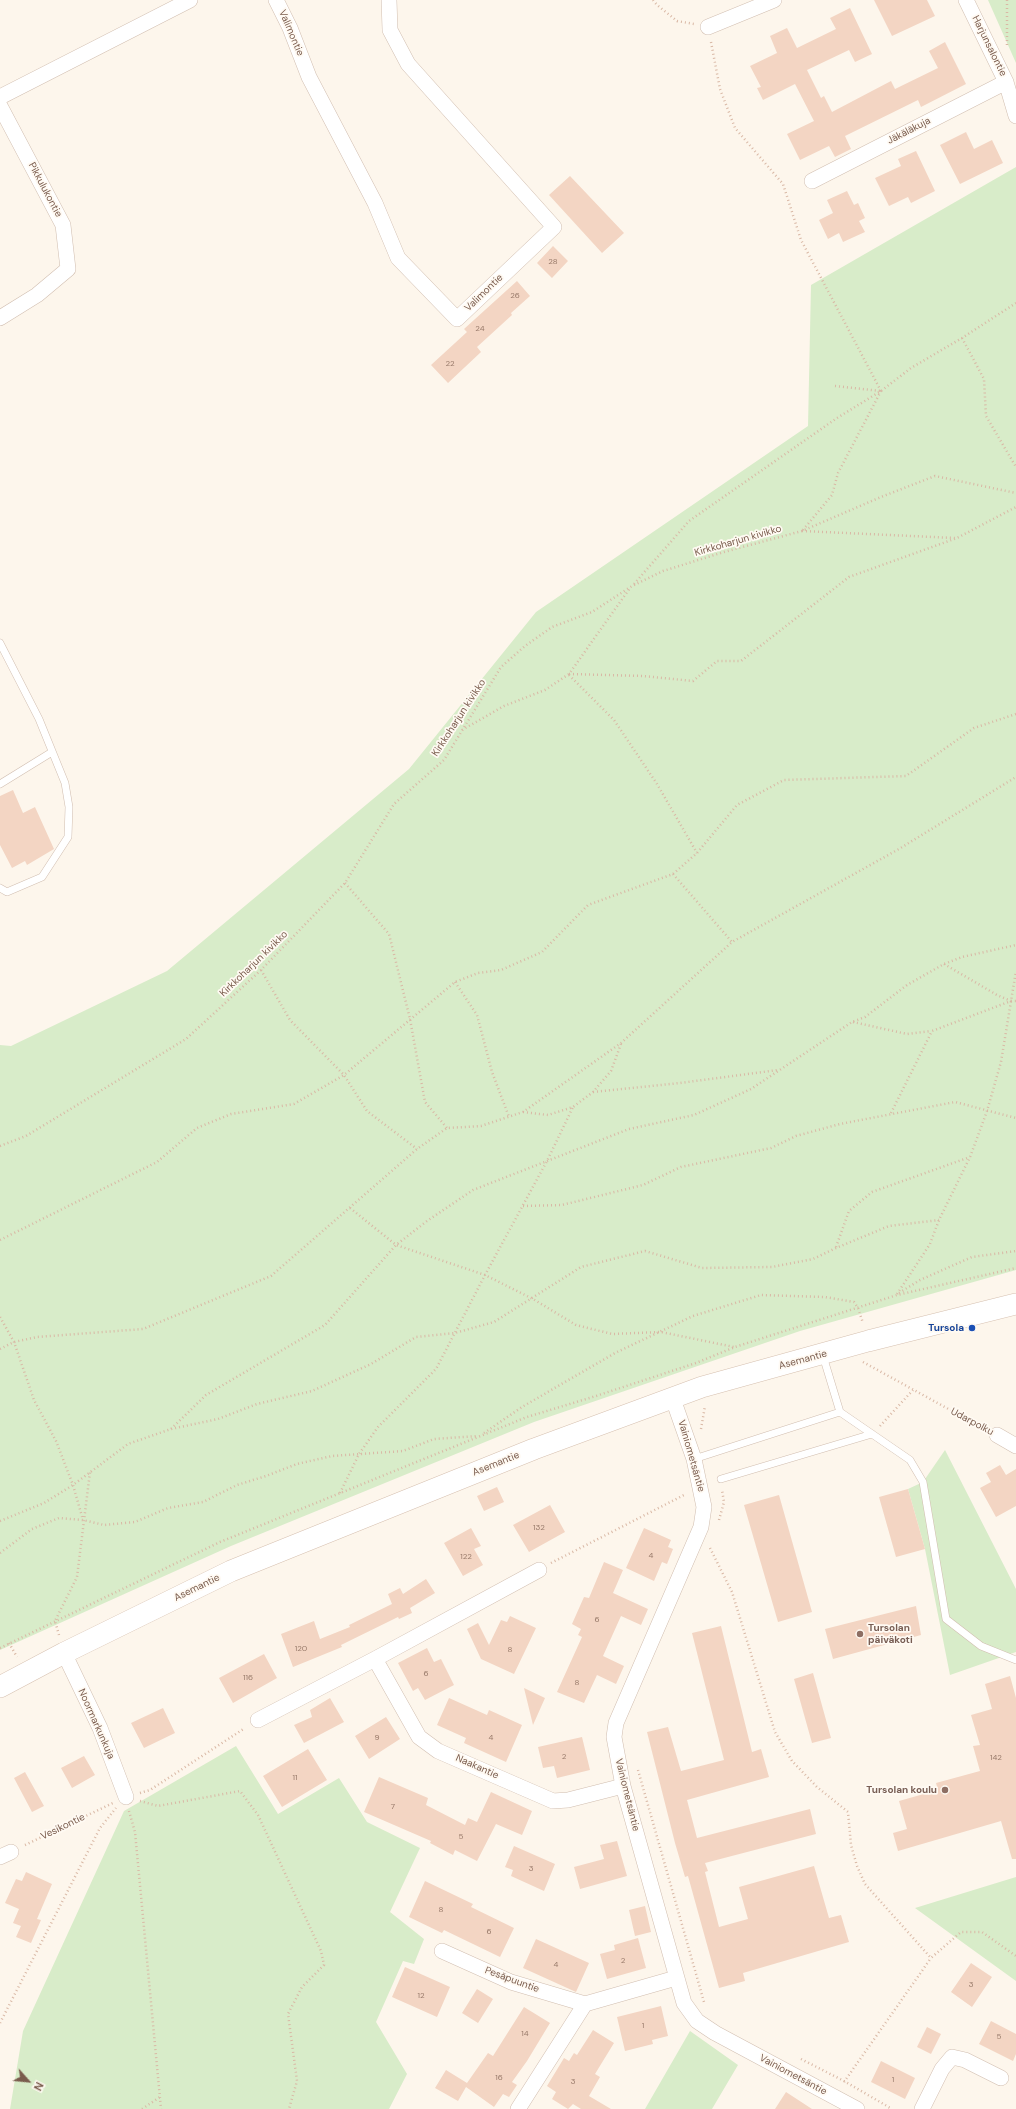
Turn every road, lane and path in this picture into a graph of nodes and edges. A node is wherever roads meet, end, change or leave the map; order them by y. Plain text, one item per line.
1 (190, 0) edge
2 (276, 0) edge
3 (389, 0) edge
4 (653, 0) edge
5 (774, 0) edge
6 (966, 0) edge
7 (1007, 0) edge
8 (708, 27) junction
9 (1007, 52) dead end
10 (1006, 82) junction
11 (0, 97) edge
12 (0, 106) edge
13 (1016, 116) edge
14 (812, 181) dead end
15 (1016, 303) edge
16 (0, 318) edge
17 (962, 338) junction
18 (835, 386) dead end
19 (881, 391) junction
20 (1016, 467) edge
21 (1016, 493) edge
22 (1016, 507) edge
23 (802, 531) junction
24 (957, 538) junction
25 (632, 586) junction
26 (0, 643) edge
27 (569, 674) junction
28 (1016, 714) edge
29 (461, 730) junction
30 (52, 752) junction
31 (1016, 777) edge
32 (0, 784) edge
33 (697, 853) junction
34 (673, 874) junction
35 (345, 883) junction
36 (0, 888) edge
37 (732, 942) junction
38 (1016, 945) edge
39 (944, 964) junction
40 (261, 970) junction
41 (1016, 971) edge
42 (455, 982) junction
43 (1011, 1001) junction
44 (1016, 1001) edge
45 (410, 1019) junction
46 (852, 1022) junction
47 (932, 1031) junction
48 (621, 1043) junction
49 (779, 1070) junction
50 (344, 1075) junction
51 (593, 1092) junction
52 (573, 1107) junction
53 (987, 1111) junction
54 (522, 1112) junction
55 (891, 1114) junction
56 (509, 1117) junction
57 (1016, 1118) edge
58 (447, 1128) junction
59 (0, 1146) edge
60 (417, 1149) junction
61 (970, 1158) junction
62 (548, 1161) junction
63 (523, 1206) junction
64 (350, 1208) junction
65 (939, 1220) junction
66 (0, 1240) edge
67 (396, 1245) junction
68 (836, 1248) junction
69 (1015, 1251) edge
70 (1016, 1268) edge
71 (485, 1275) junction
72 (897, 1295) junction
73 (533, 1299) junction
74 (1016, 1304) edge
75 (858, 1308) junction
76 (0, 1317) edge
77 (661, 1332) junction
78 (455, 1333) junction
79 (14, 1342) junction
80 (853, 1346) junction
81 (735, 1347) junction
82 (0, 1349) edge
83 (823, 1354) junction
84 (696, 1363) junction
85 (702, 1387) junction
86 (913, 1390) junction
87 (673, 1399) junction
88 (840, 1412) junction
89 (171, 1429) junction
90 (872, 1434) junction
91 (997, 1435) joint
92 (480, 1436) junction
93 (1016, 1446) edge
94 (710, 1453) junction
95 (359, 1454) junction
96 (694, 1459) junction
97 (90, 1472) junction
98 (721, 1479) joint
99 (73, 1485) junction
100 (701, 1486) junction
101 (339, 1494) junction
102 (83, 1520) junction
103 (0, 1521) edge
104 (717, 1527) dead end
105 (0, 1553) edge
106 (707, 1555) dead end
107 (539, 1570) joint
108 (55, 1621) junction
109 (0, 1648) edge
110 (64, 1653) junction
111 (375, 1660) junction
112 (1016, 1660) edge
113 (0, 1687) edge
114 (258, 1720) joint
115 (637, 1766) dead end
116 (622, 1786) junction
117 (126, 1797) junction
118 (5, 1855) edge
119 (442, 1951) dead end
120 (1016, 1956) edge
121 (931, 1958) junction
122 (676, 1978) junction
123 (585, 2004) junction
124 (705, 2005) dead end
125 (0, 2023) edge
126 (794, 2056) dead end
127 (1000, 2078) dead end
128 (844, 2081) junction
129 (160, 2097) junction
130 (835, 2104) edge
131 (142, 2109) edge
132 (161, 2109) edge
133 (289, 2109) edge
134 (518, 2109) edge
135 (857, 2109) edge
136 (892, 2109) edge
137 (922, 2109) edge

1 - 11 street
2 - 3 street, Valimontie
4 - 8 path
5 - 8 street
6 - 10 street, Harjunsalontie
7 - 9 path
8 - 19 path
10 - 13 street, Harjunsalontie
10 - 14 street, Jäkäläkuja
12 - 16 street, Pikkulukontie
15 - 17 path
17 - 19 path
17 - 20 path
18 - 19 path
19 - 23 path
19 - 25 path
21 - 23 path, Kirkkoharjun kivikko
22 - 24 path
23 - 24 path
23 - 25 path, Kirkkoharjun kivikko
24 - 27 path
25 - 27 path
25 - 29 path, Kirkkoharjun kivikko
26 - 30 lane
27 - 29 path
27 - 33 path
28 - 33 path
29 - 35 path, Kirkkoharjun kivikko
30 - 32 lane
30 - 36 lane
31 - 37 path
33 - 34 path
34 - 37 path
34 - 42 path
35 - 40 path, Kirkkoharjun kivikko
35 - 45 path
37 - 48 path
38 - 39 path
39 - 43 path
39 - 46 path
40 - 50 path
40 - 59 path, Kirkkoharjun kivikko
41 - 43 path
42 - 45 path
42 - 56 path
43 - 44 path
43 - 47 path
43 - 53 path
45 - 50 path
45 - 58 path
46 - 47 path
46 - 49 path
47 - 55 path
48 - 51 path
48 - 54 path
49 - 51 path
49 - 62 path
50 - 60 path
50 - 66 path
51 - 52 path
52 - 54 path
52 - 62 path
53 - 55 path
53 - 57 path
53 - 61 path
54 - 56 path
55 - 63 path
56 - 58 path
58 - 60 path
60 - 64 path
61 - 65 path
61 - 68 path
62 - 63 path
62 - 67 path
63 - 71 path
64 - 67 path
64 - 79 path
65 - 68 path
65 - 72 path
67 - 71 path
67 - 89 path
68 - 73 path
69 - 72 path
70 - 72 path
71 - 73 path
71 - 78 path
72 - 75 path
73 - 77 path
73 - 78 path
74 - 80 main road, Asemantie
75 - 77 path
75 - 81 path
76 - 79 path
77 - 81 path
77 - 92 path
78 - 89 path
78 - 95 path
79 - 82 path
79 - 99 path
80 - 83 main road, Asemantie
80 - 86 path, Udarpolku
81 - 84 path
83 - 85 main road, Asemantie
83 - 88 lane
84 - 85 path
84 - 92 path
85 - 87 main road, Asemantie
85 - 94 path
86 - 90 path
86 - 91 path, Udarpolku
87 - 96 street, Vainiometsäntie
87 - 110 main road, Asemantie
88 - 90 lane
88 - 94 lane
89 - 97 path
90 - 98 lane
90 - 112 lane
91 - 93 street, Udarpolku
92 - 95 path
92 - 101 path
94 - 96 lane
95 - 101 path
95 - 102 path
96 - 100 street, Vainiometsäntie
97 - 99 path
97 - 102 path
98 - 104 path
99 - 102 path
99 - 103 path
100 - 107 path
100 - 116 street, Vainiometsäntie
101 - 108 path
102 - 105 path
102 - 108 path
106 - 121 path
107 - 111 street
108 - 109 path
110 - 113 main road, Asemantie
110 - 117 street, Noormarkunkuja
111 - 114 street
111 - 116 street, Naakantie
114 - 117 path, Vesikontie
115 - 124 path
116 - 122 street, Vainiometsäntie
117 - 118 path, Vesikontie
117 - 125 path
117 - 129 path
117 - 133 path
119 - 123 street, Pesäpuuntie
120 - 121 path
121 - 128 path
122 - 123 street
122 - 130 street, Vainiometsäntie
123 - 134 street
126 - 128 path
127 - 137 street
128 - 130 path
128 - 136 path
129 - 131 path
129 - 132 path
130 - 135 street, Vainiometsäntie

